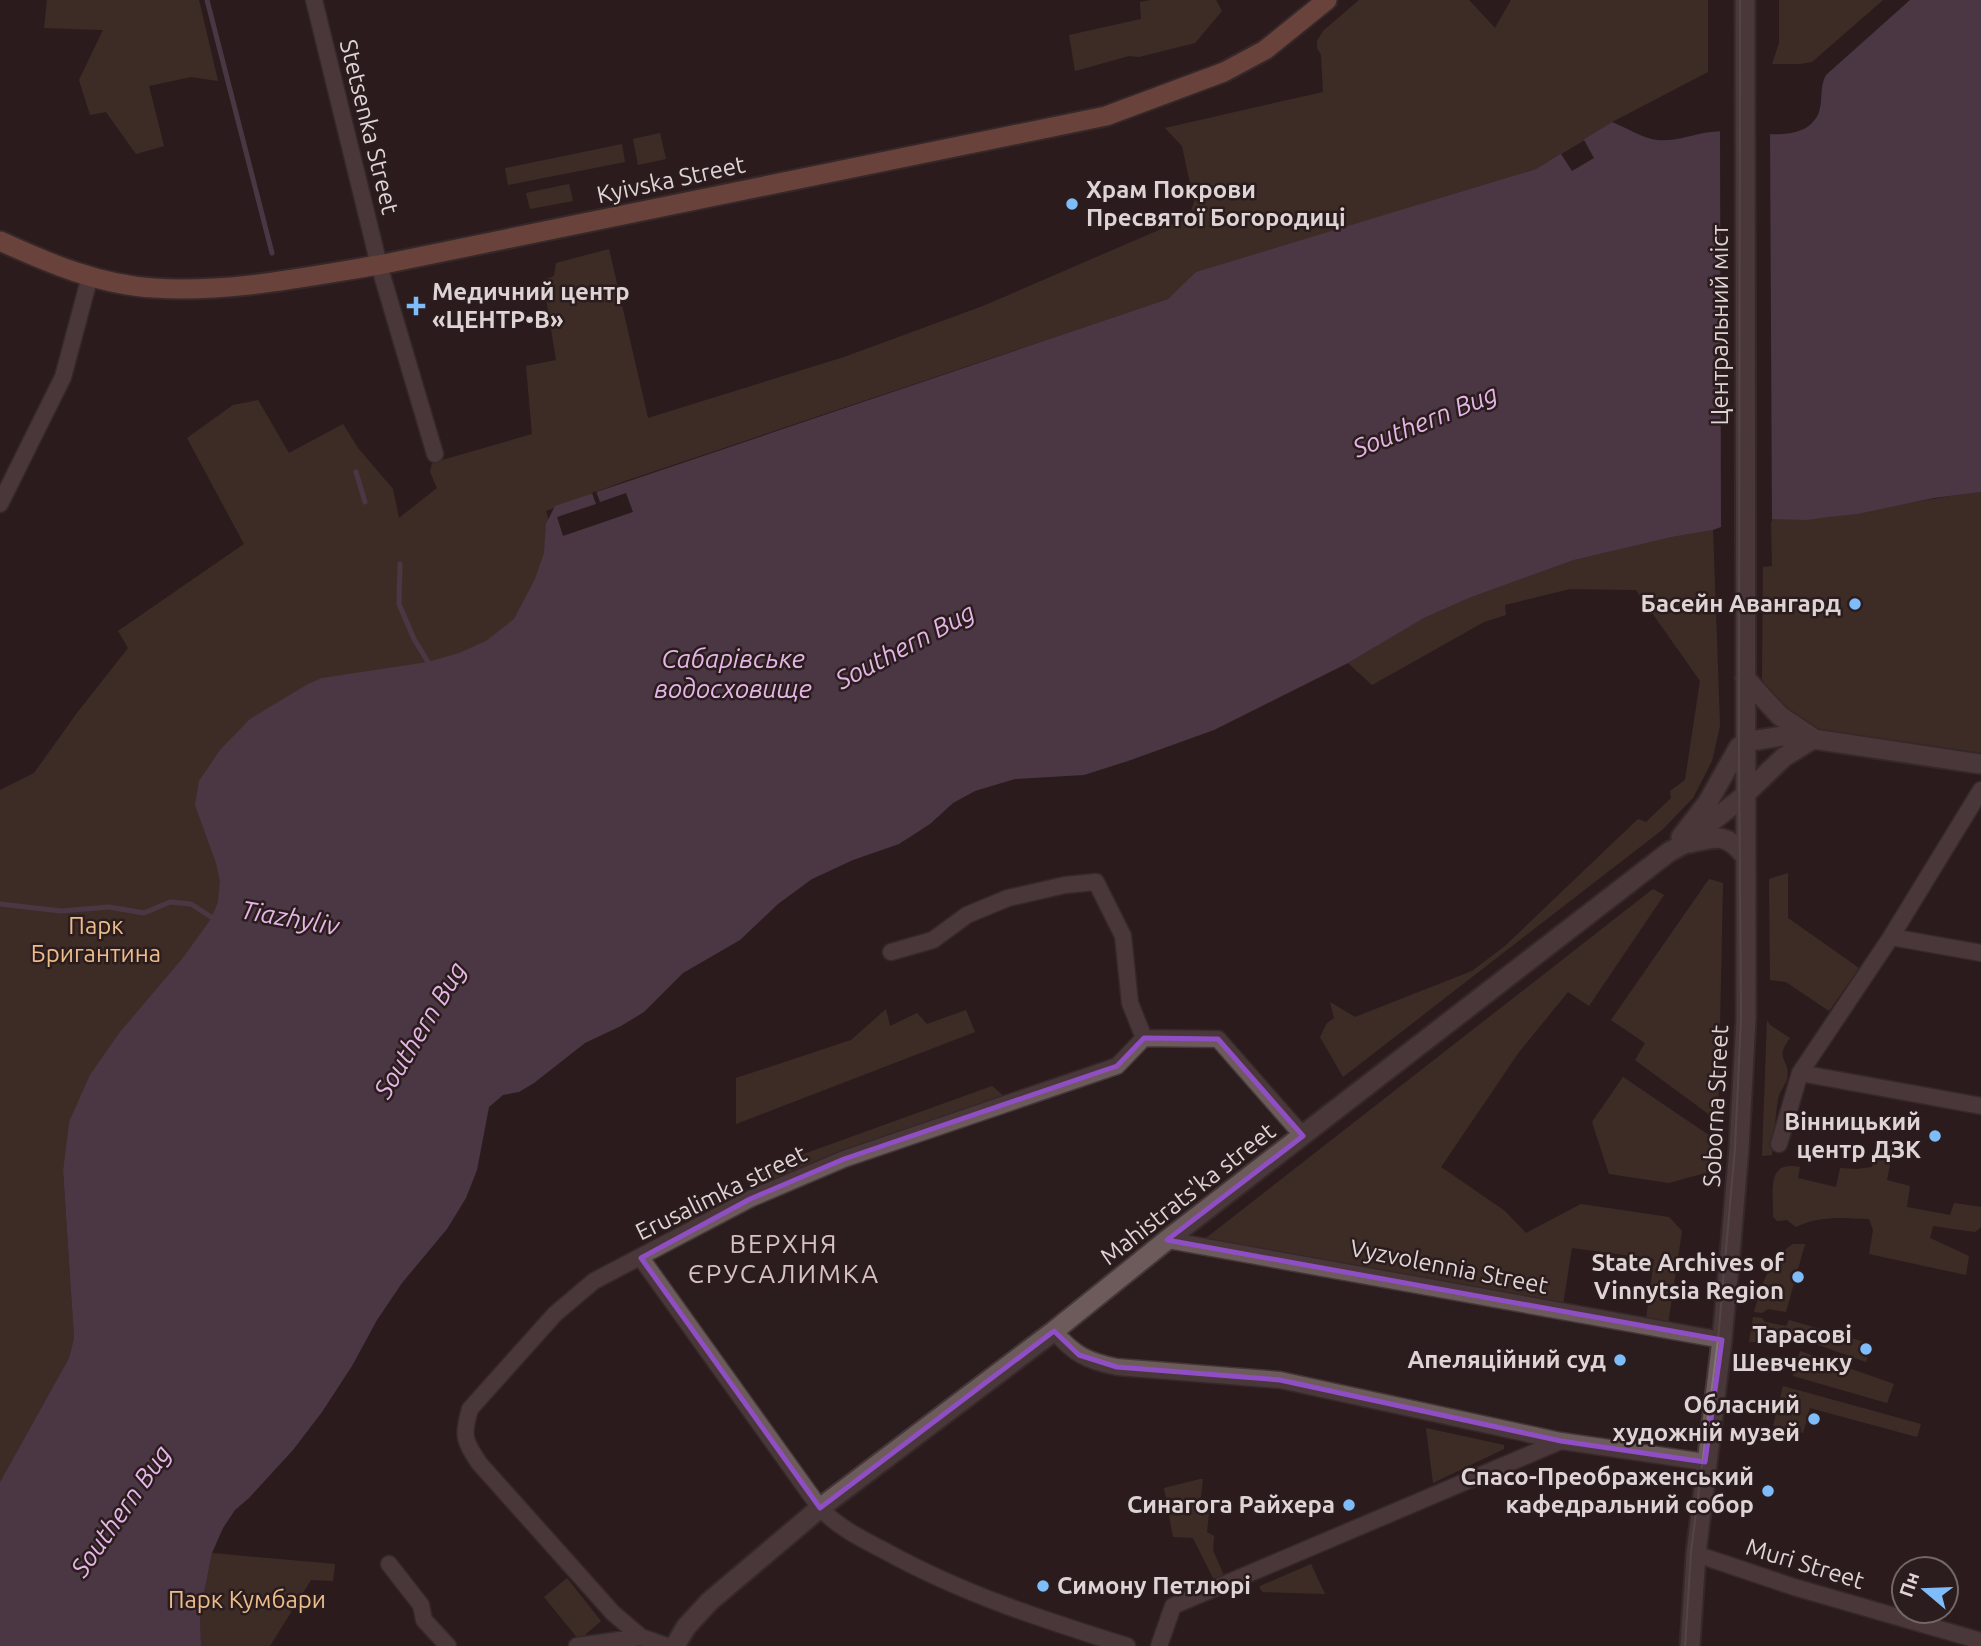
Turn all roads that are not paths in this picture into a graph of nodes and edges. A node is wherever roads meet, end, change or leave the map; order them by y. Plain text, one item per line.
1 (314, 0) edge
2 (1327, 0) edge
3 (1745, 0) edge
4 (0, 241) edge
5 (379, 265) junction
6 (90, 276) junction
7 (435, 454) dead end
8 (0, 504) edge
9 (1745, 567) joint
10 (1745, 678) junction
11 (1813, 739) junction
12 (1745, 742) junction
13 (1981, 764) edge
14 (1981, 790) edge
15 (1745, 796) junction
16 (1676, 848) junction
17 (1745, 856) junction
18 (1891, 937) junction
19 (891, 952) dead end
20 (1981, 953) edge
21 (1144, 1038) junction
22 (1800, 1073) junction
23 (1981, 1106) edge
24 (1303, 1136) junction
25 (1779, 1144) dead end
26 (1167, 1240) junction
27 (641, 1258) junction
28 (1054, 1331) junction
29 (1722, 1340) junction
30 (1561, 1441) junction
31 (1705, 1462) junction
32 (820, 1508) junction
33 (1696, 1554) junction
34 (389, 1564) dead end
35 (641, 1637) junction
36 (1981, 1641) edge
37 (448, 1646) edge
38 (577, 1646) edge
39 (667, 1646) edge
40 (675, 1646) edge
41 (1127, 1646) edge
42 (1160, 1646) edge
43 (1689, 1646) edge

1 - 5 street, Stetsenka Street
2 - 5 main road, Kyivska Street
3 - 9 street, Центральний міст
4 - 6 main road, Kyivska Street
5 - 6 main road, Kyivska Street
5 - 7 street, Stetsenka Street
6 - 8 street
9 - 10 street, Soborna Street
10 - 11 street
10 - 12 street, Soborna Street
11 - 12 street
11 - 13 street
11 - 15 street, Mahistrats'ka street
12 - 15 street, Soborna Street
12 - 16 street
14 - 18 street
15 - 16 street, Mahistrats'ka street
15 - 17 street, Soborna Street
16 - 17 street
16 - 24 street, Mahistrats'ka street
17 - 29 street, Soborna Street
18 - 20 street
18 - 22 street
19 - 21 street
21 - 24 street
21 - 27 street, Erusalimka street
22 - 23 street
22 - 25 street
24 - 26 street, Mahistrats'ka street
26 - 28 street, Mahistrats'ka street
26 - 29 street, Vyzvolennia Street
27 - 32 street
27 - 35 street, Erusalimka street
28 - 30 street
28 - 32 street, Mahistrats'ka street
29 - 31 street, Soborna Street
30 - 31 street
30 - 42 street
31 - 33 street, Soborna Street
32 - 40 street, Mahistrats'ka street
32 - 41 street
33 - 36 street, Muri Street
33 - 43 street, Soborna Street
34 - 37 street
35 - 38 street
35 - 39 street, Erusalimka street

